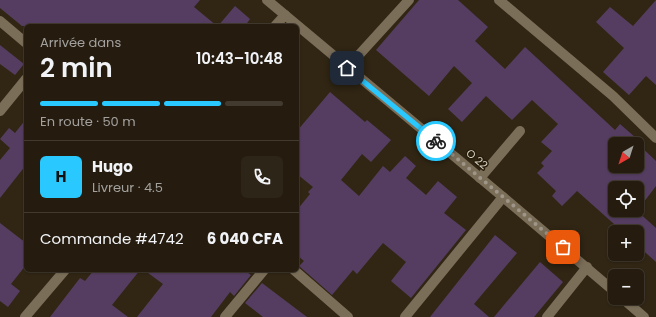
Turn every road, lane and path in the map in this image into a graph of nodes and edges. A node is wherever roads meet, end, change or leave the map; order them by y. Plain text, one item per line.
1 (267, 0) edge
2 (409, 0) edge
3 (499, 0) edge
4 (284, 15) junction
5 (0, 21) edge
6 (277, 24) edge
7 (295, 24) edge
8 (299, 28) edge
9 (24, 41) edge
10 (347, 68) junction
11 (24, 81) edge
12 (0, 111) edge
13 (520, 131) dead end
14 (656, 138) edge
15 (480, 178) junction
16 (503, 197) junction
17 (587, 267) junction
18 (63, 272) edge
19 (262, 272) edge
20 (296, 272) edge
21 (608, 286) edge
22 (630, 305) edge
23 (25, 317) edge
24 (225, 317) edge
25 (348, 317) edge
26 (404, 317) edge
27 (547, 317) edge
28 (644, 317) edge

1 - 4 street, O 22
2 - 10 street
3 - 14 street
4 - 6 street
4 - 7 street, O 22
5 - 9 street
8 - 10 street, O 22
10 - 15 street, O 22
11 - 12 street
13 - 15 street
15 - 16 street, O 22
16 - 17 street, O 22
16 - 26 street
17 - 21 street, O 22
17 - 27 street
18 - 23 street
19 - 24 street
20 - 25 street
22 - 28 street

